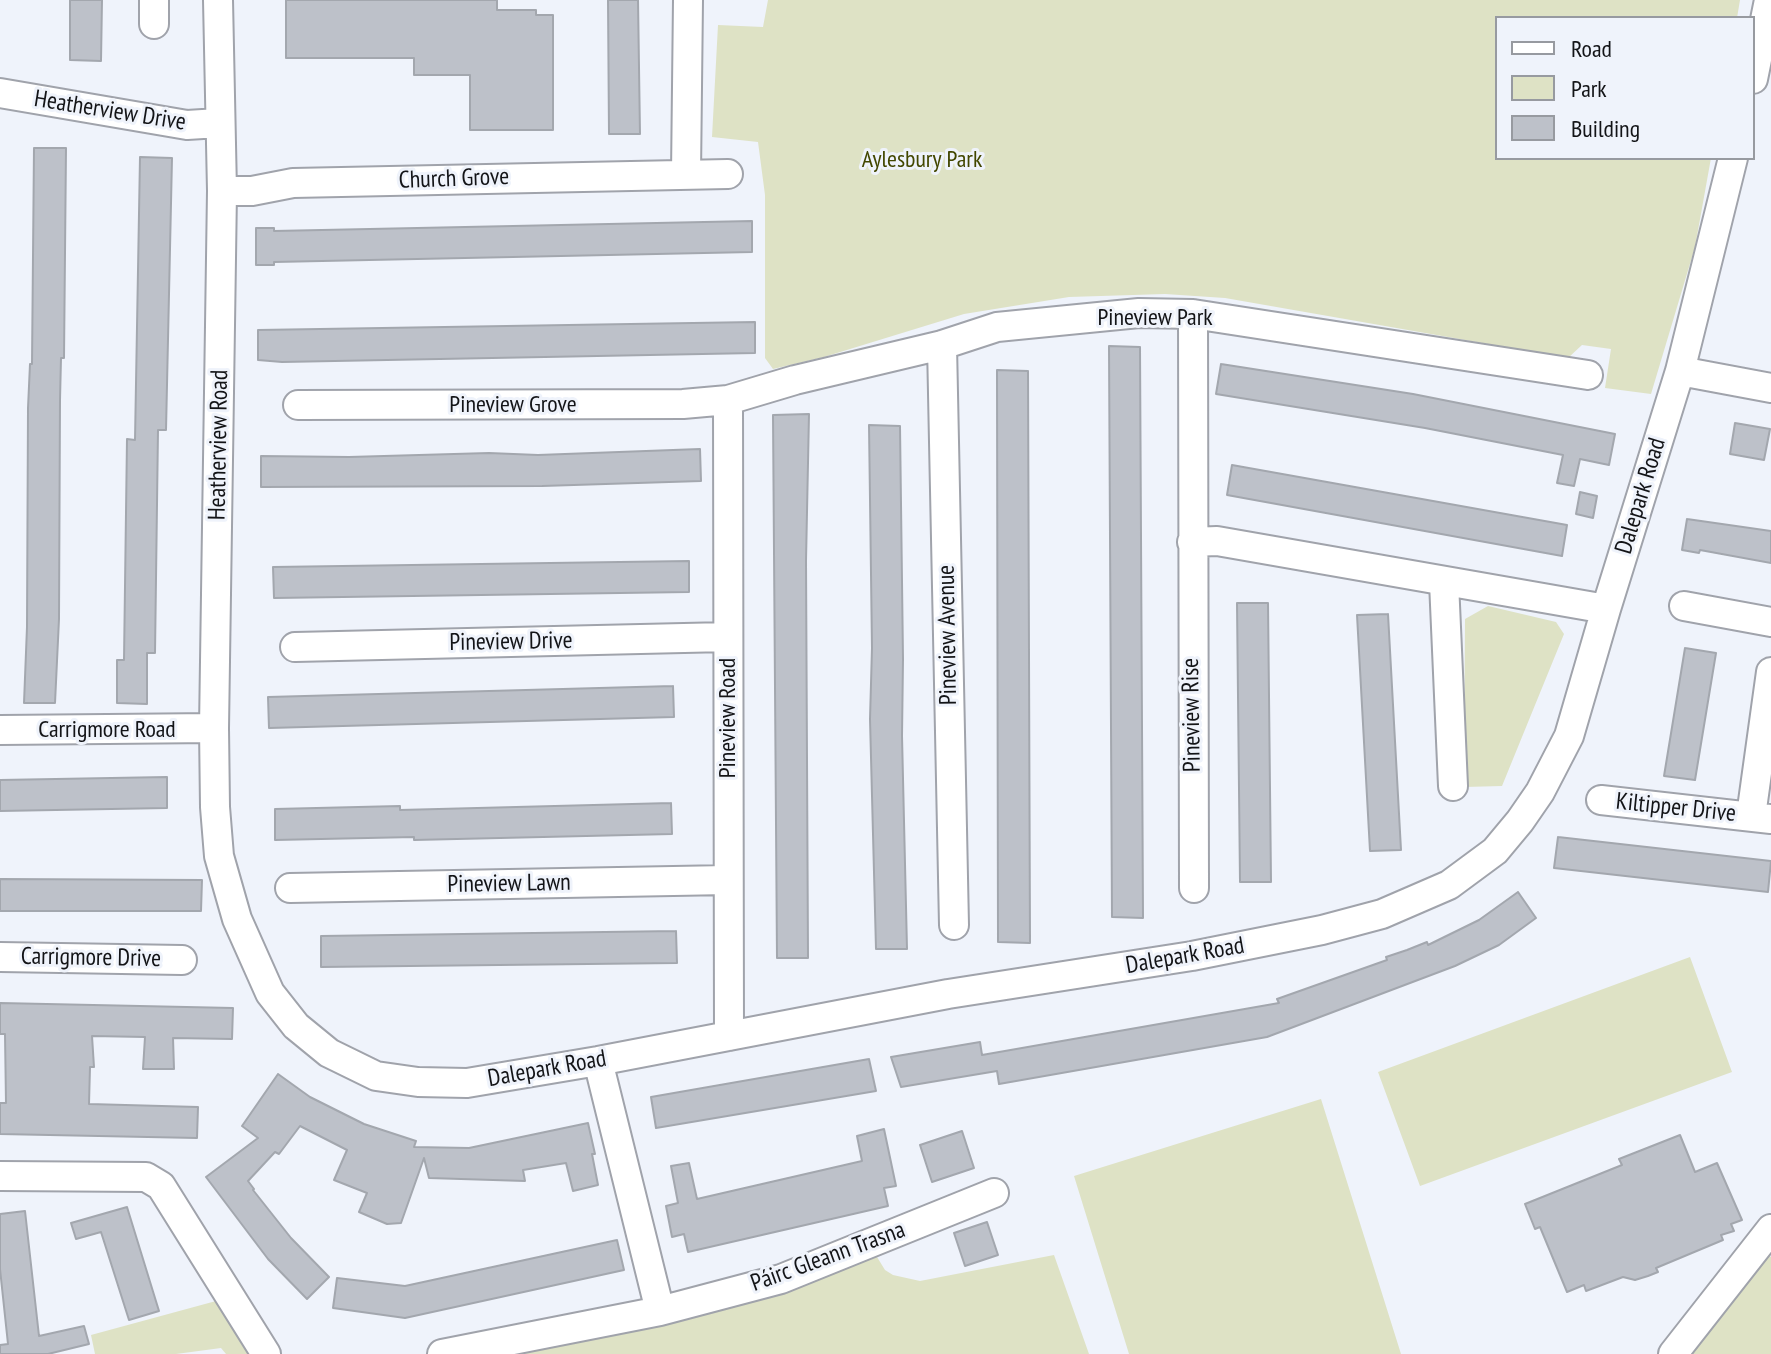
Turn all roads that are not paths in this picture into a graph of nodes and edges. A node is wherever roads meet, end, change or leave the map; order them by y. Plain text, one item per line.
1 (218, 0) edge
2 (688, 0) edge
3 (1769, 0) edge
4 (1755, 69) edge
5 (0, 93) edge
6 (219, 123) junction
7 (1733, 160) edge
8 (686, 174) junction
9 (728, 174) dead end
10 (222, 191) junction
11 (1193, 314) junction
12 (942, 345) junction
13 (1680, 371) junction
14 (1588, 375) dead end
15 (1771, 388) edge
16 (728, 400) junction
17 (298, 405) dead end
18 (1192, 542) junction
19 (1444, 582) junction
20 (1684, 606) dead end
21 (1606, 609) junction
22 (1771, 622) edge
23 (727, 637) junction
24 (295, 647) dead end
25 (1771, 672) edge
26 (214, 728) junction
27 (0, 730) edge
28 (1453, 786) dead end
29 (1601, 800) dead end
30 (1761, 817) edge
31 (728, 880) junction
32 (228, 888) joint
33 (290, 888) dead end
34 (1194, 888) dead end
35 (954, 925) dead end
36 (0, 957) edge
37 (182, 960) dead end
38 (729, 1036) junction
39 (598, 1061) junction
40 (0, 1176) edge
41 (994, 1193) dead end
42 (1771, 1229) edge
43 (660, 1311) junction
44 (266, 1354) edge
45 (442, 1354) edge
46 (1673, 1354) edge

1 - 6 street, Heatherview Road
2 - 8 street
3 - 4 street
5 - 6 street, Heatherview Drive
6 - 10 street, Heatherview Road
7 - 13 street, Dalepark Road
8 - 9 street, Church Grove
8 - 10 street, Church Grove
10 - 26 street, Heatherview Road
11 - 12 street, Pineview Park
11 - 14 street, Pineview Park
11 - 18 street, Pineview Rise
12 - 16 street, Pineview Park
12 - 35 street, Pineview Avenue
13 - 15 street
13 - 21 street, Dalepark Road
16 - 17 street, Pineview Grove
16 - 23 street, Pineview Road
18 - 19 street
18 - 34 street, Pineview Rise
19 - 21 street
19 - 28 street
20 - 22 street
21 - 38 street, Dalepark Road
23 - 24 street, Pineview Drive
23 - 31 street, Pineview Road
25 - 30 street, Kiltipper Drive
26 - 27 street, Carrigmore Road
26 - 32 street, Heatherview Road
29 - 30 street, Kiltipper Drive
31 - 33 street, Pineview Lawn
31 - 38 street, Pineview Road
32 - 39 street, Dalepark Road
36 - 37 street, Carrigmore Drive
38 - 39 street, Dalepark Road
39 - 43 street
40 - 44 street
41 - 43 street, Páirc Gleann Trasna
42 - 46 street
43 - 45 street, Páirc Gleann Trasna

